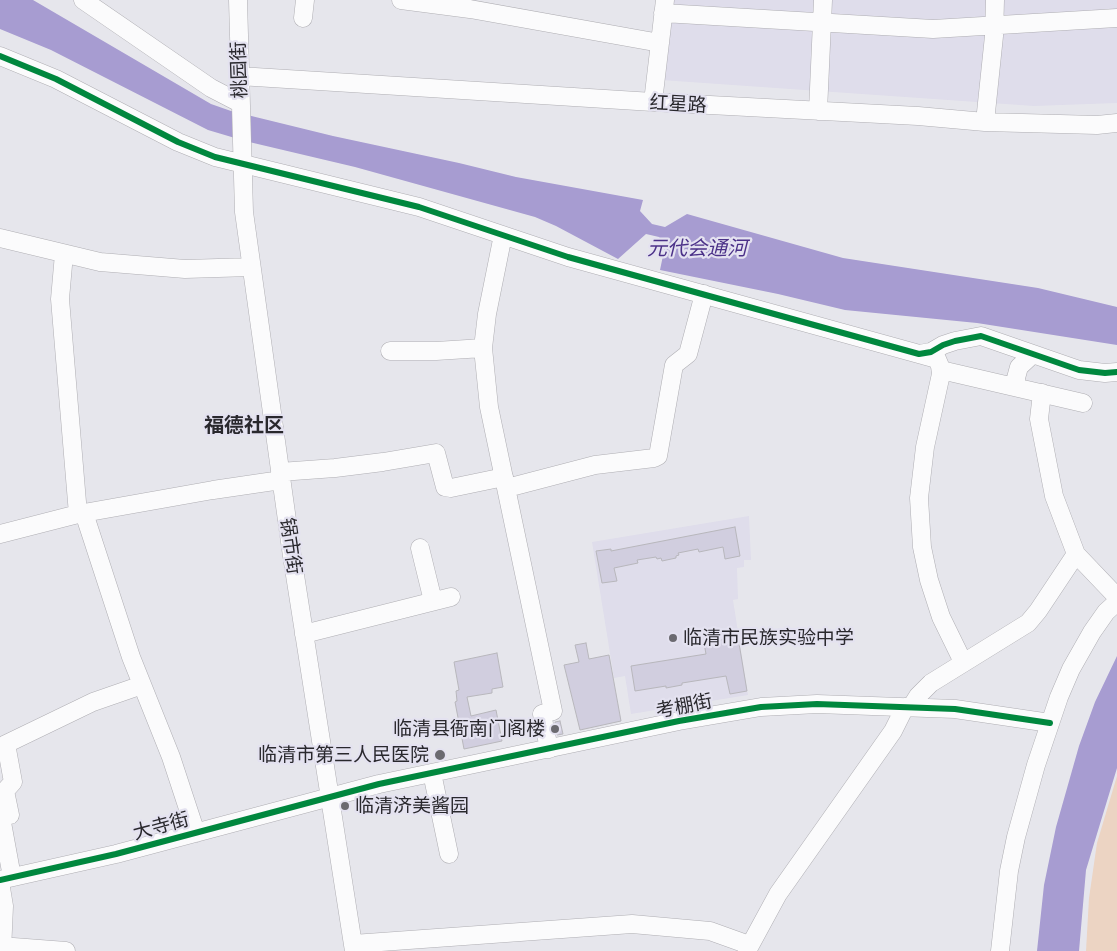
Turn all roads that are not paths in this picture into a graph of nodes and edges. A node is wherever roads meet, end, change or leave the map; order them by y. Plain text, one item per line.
1 (83, 0) edge
2 (238, 0) edge
3 (305, 0) edge
4 (402, 0) edge
5 (823, 0) edge
6 (995, 0) edge
7 (664, 6) edge
8 (302, 18) dead end
9 (1117, 18) edge
10 (822, 22) junction
11 (994, 26) junction
12 (660, 43) junction
13 (0, 56) edge
14 (239, 76) junction
15 (653, 102) junction
16 (240, 103) junction
17 (818, 111) junction
18 (985, 122) junction
19 (1117, 123) edge
20 (242, 139) joint
21 (242, 163) junction
22 (503, 235) junction
23 (0, 238) edge
24 (64, 254) junction
25 (251, 267) junction
26 (704, 294) junction
27 (483, 348) junction
28 (390, 351) dead end
29 (920, 354) junction
30 (1033, 354) junction
31 (940, 370) junction
32 (1117, 372) edge
33 (1016, 388) junction
34 (1042, 394) junction
35 (1084, 404) dead end
36 (280, 476) junction
37 (506, 483) junction
38 (81, 514) junction
39 (0, 534) edge
40 (420, 548) dead end
41 (1076, 554) junction
42 (451, 597) dead end
43 (1117, 597) edge
44 (433, 601) junction
45 (1117, 602) edge
46 (304, 634) junction
47 (963, 662) junction
48 (142, 684) junction
49 (908, 707) junction
50 (1050, 723) junction
51 (549, 748) junction
52 (432, 773) junction
53 (329, 797) junction
54 (196, 833) junction
55 (449, 854) dead end
56 (4, 880) edge
57 (1, 947) edge
58 (353, 947) edge
59 (748, 948) edge
60 (66, 951) edge
61 (1000, 951) edge

1 - 16 street
2 - 14 street, 桃园街
3 - 8 street
4 - 12 street
5 - 10 street
6 - 11 street
7 - 10 street
7 - 12 street
9 - 11 street
10 - 11 street
10 - 17 street
11 - 18 street
12 - 15 street
13 - 21 street
14 - 15 street, 红星路
14 - 16 street, 桃园街
15 - 17 street, 红星路
16 - 20 street, 桃园街
17 - 18 street, 红星路
18 - 19 street, 红星路
20 - 21 street, 锅市街
21 - 22 street
21 - 25 street, 锅市街
22 - 26 street
22 - 27 street
23 - 24 street
24 - 25 street
24 - 38 street
25 - 36 street, 锅市街
26 - 29 street
26 - 37 street
27 - 28 street
27 - 37 street
29 - 30 street
29 - 31 street
30 - 32 street
30 - 33 street
31 - 33 street
31 - 47 street
33 - 34 street
34 - 35 street
34 - 41 street
36 - 37 street
36 - 38 street
36 - 46 street, 锅市街
37 - 51 street
38 - 39 street
38 - 48 street
40 - 44 street
41 - 43 street
41 - 47 street
42 - 44 street
44 - 46 street
45 - 50 street
46 - 53 street, 锅市街
47 - 49 street
48 - 54 street
48 - 56 street
49 - 50 street, 考棚街
49 - 51 street, 考棚街
49 - 59 street
50 - 61 street
51 - 52 street, 考棚街
52 - 53 street, 考棚街
52 - 55 street
53 - 54 street, 大寺街
53 - 58 street, 锅市街
54 - 56 street, 大寺街
56 - 57 street
57 - 60 street
58 - 59 street

